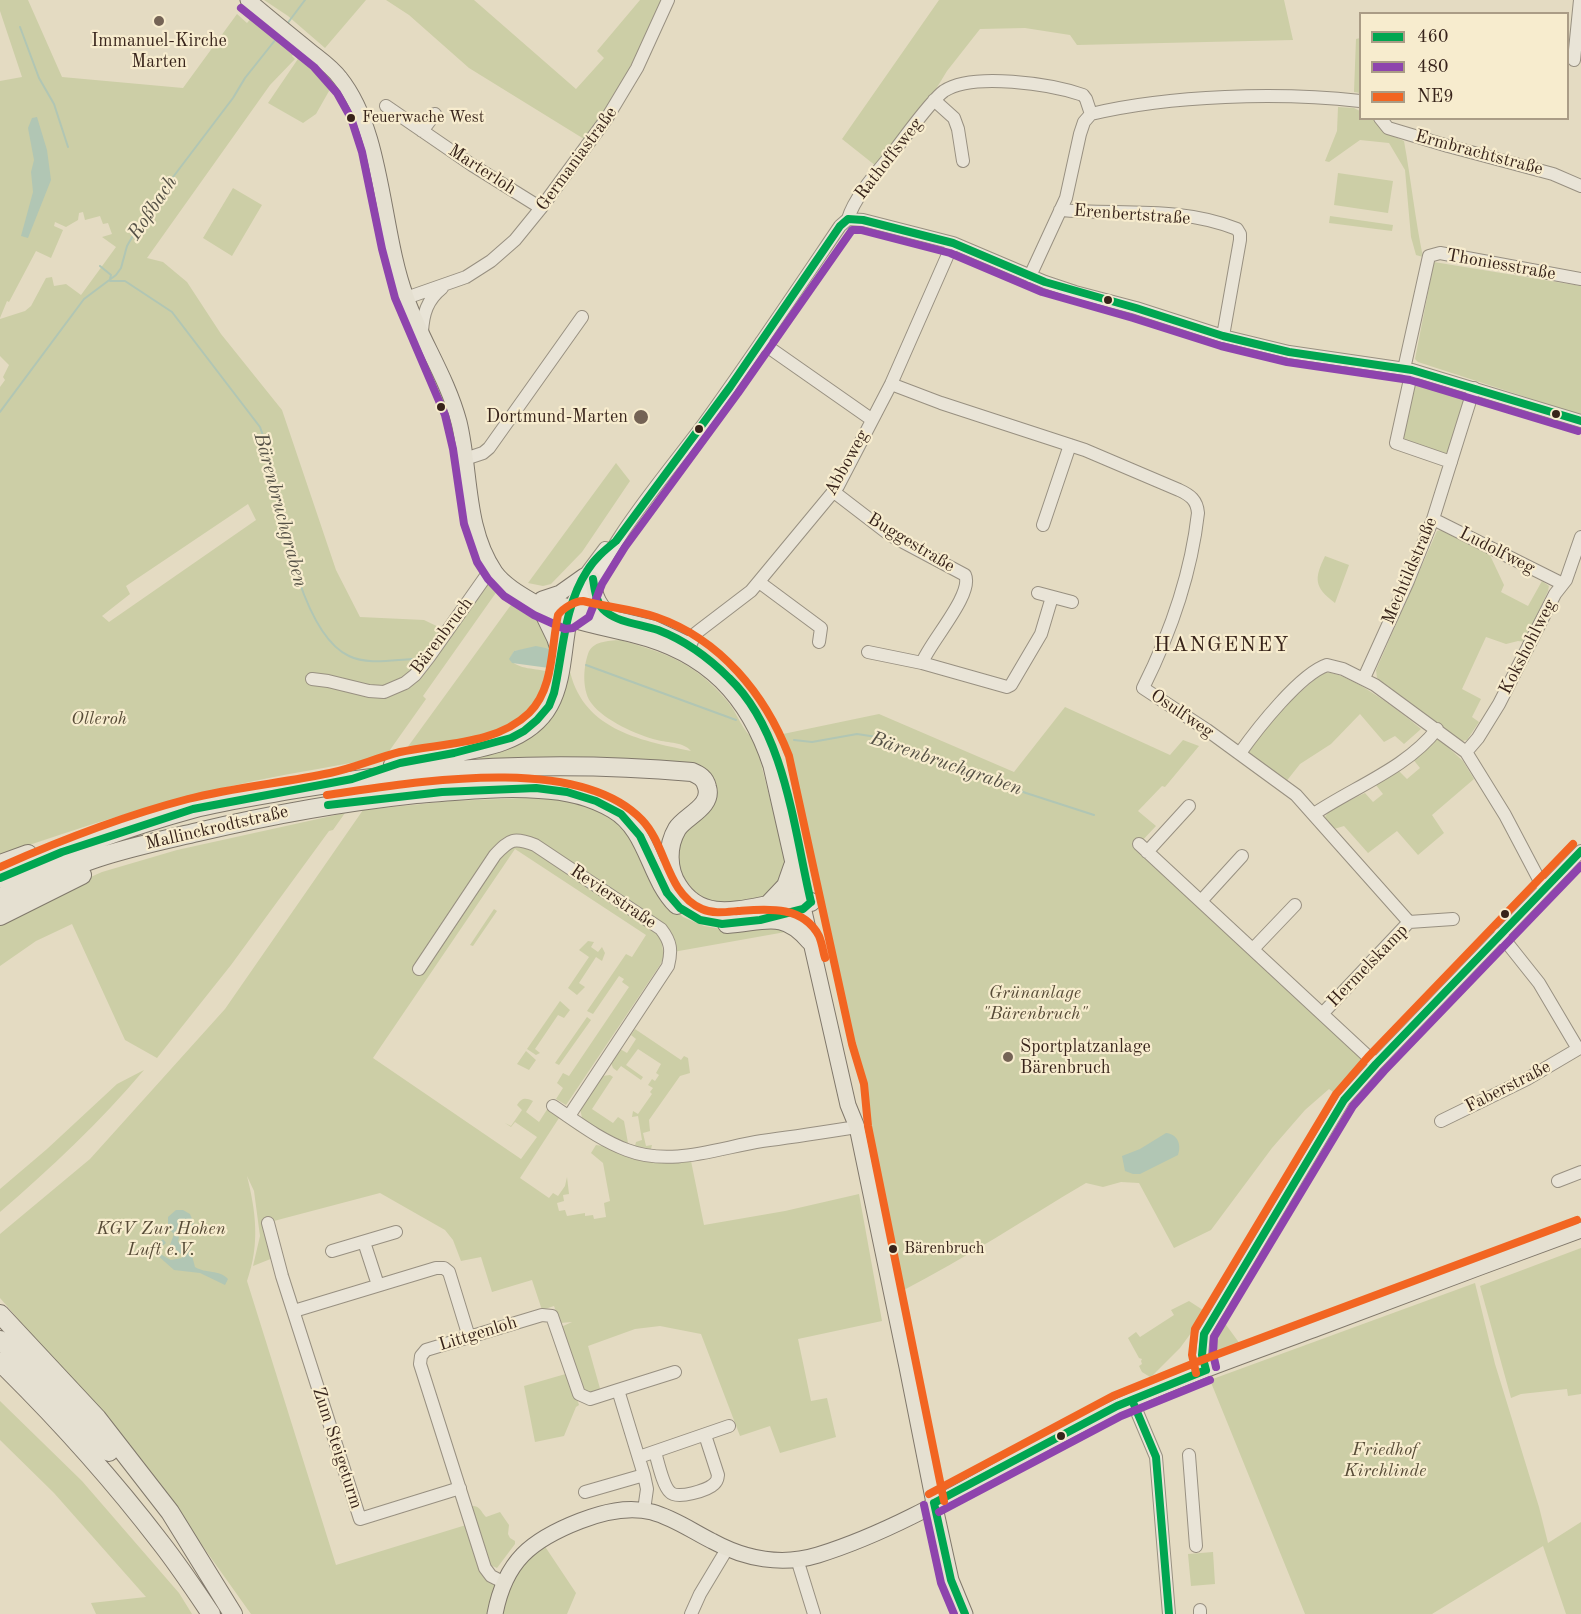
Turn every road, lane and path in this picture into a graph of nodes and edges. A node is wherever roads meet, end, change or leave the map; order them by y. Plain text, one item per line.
1 (248, 0) edge
2 (668, 0) edge
3 (1580, 0) edge
4 (1574, 61) edge
5 (934, 100) junction
6 (1359, 101) edge
7 (386, 106) dead end
8 (435, 114) dead end
9 (1091, 114) junction
10 (1382, 120) edge
11 (422, 131) junction
12 (963, 160) dead end
13 (1581, 186) edge
14 (541, 208) junction
15 (1060, 210) junction
16 (848, 219) junction
17 (953, 243) junction
18 (1030, 276) junction
19 (1581, 279) edge
20 (447, 284) junction
21 (406, 298) junction
22 (582, 317) dead end
23 (422, 334) junction
24 (1223, 336) junction
25 (761, 342) junction
26 (1408, 369) junction
27 (891, 384) junction
28 (1474, 388) junction
29 (871, 419) junction
30 (1581, 421) edge
31 (1070, 445) junction
32 (465, 459) junction
33 (1451, 462) junction
34 (834, 492) junction
35 (1433, 519) junction
36 (1043, 525) dead end
37 (1581, 537) edge
38 (494, 569) junction
39 (589, 577) junction
40 (759, 582) junction
41 (1562, 584) junction
42 (1038, 593) dead end
43 (1052, 597) junction
44 (541, 602) junction
45 (1072, 602) dead end
46 (573, 612) junction
47 (613, 618) junction
48 (819, 642) dead end
49 (690, 646) junction
50 (868, 652) dead end
51 (561, 654) junction
52 (922, 663) junction
53 (1364, 678) junction
54 (312, 679) dead end
55 (1437, 729) junction
56 (1466, 752) junction
57 (1240, 753) junction
58 (352, 779) junction
59 (1189, 806) dead end
60 (1314, 814) junction
61 (142, 824) junction
62 (1581, 851) edge
63 (1242, 856) dead end
64 (0, 864) edge
65 (793, 866) junction
66 (0, 878) edge
67 (1544, 889) junction
68 (1201, 901) junction
69 (805, 904) junction
70 (1295, 905) dead end
71 (2, 910) edge
72 (764, 913) junction
73 (1453, 919) dead end
74 (1409, 922) junction
75 (1500, 934) junction
76 (810, 940) junction
77 (1253, 949) junction
78 (419, 969) dead end
79 (1323, 1013) junction
80 (1376, 1064) junction
81 (553, 1106) dead end
82 (568, 1116) junction
83 (1442, 1121) dead end
84 (857, 1127) junction
85 (1581, 1172) edge
86 (1558, 1181) dead end
87 (268, 1223) dead end
88 (1581, 1230) edge
89 (396, 1232) dead end
90 (364, 1242) junction
91 (332, 1251) dead end
92 (378, 1285) junction
93 (294, 1311) junction
94 (0, 1314) edge
95 (469, 1337) junction
96 (0, 1340) edge
97 (0, 1362) edge
98 (1206, 1370) junction
99 (675, 1372) dead end
100 (0, 1379) edge
101 (618, 1390) junction
102 (1132, 1400) junction
103 (729, 1426) dead end
104 (705, 1435) junction
105 (84, 1451) junction
106 (655, 1452) junction
107 (1189, 1455) dead end
108 (639, 1457) junction
109 (645, 1475) junction
110 (460, 1488) junction
111 (585, 1492) dead end
112 (934, 1503) junction
113 (644, 1510) junction
114 (191, 1546) junction
115 (1196, 1546) dead end
116 (727, 1549) junction
117 (797, 1559) junction
118 (503, 1582) junction
119 (211, 1614) edge
120 (233, 1614) edge
121 (495, 1614) edge
122 (692, 1614) edge
123 (814, 1614) edge
124 (965, 1614) edge
125 (1169, 1614) edge

1 - 21 main road
2 - 14 street, Germaniastraße
3 - 4 street
5 - 9 street, Rathoffsweg
5 - 12 street, Rathoffsweg
5 - 16 street, Rathoffsweg
6 - 9 street
7 - 11 street, Marterloh
8 - 11 street
9 - 15 street
10 - 13 street, Ermbrachtstraße
11 - 14 street, Marterloh
14 - 20 street, Germaniastraße
15 - 18 street
15 - 24 street, Erenbertstraße
16 - 17 street
16 - 25 street, Rathoffsweg
17 - 18 street
17 - 27 street, Abboweg
18 - 24 street
19 - 26 street, Thoniesstraße
20 - 21 street, Germaniastraße
20 - 23 street, Germaniastraße
21 - 23 main road
22 - 32 street
23 - 32 main road
24 - 26 street
25 - 29 street
25 - 39 street, Rathoffsweg
26 - 28 street
26 - 33 street
27 - 29 street, Abboweg
27 - 31 street, Osulfweg
28 - 30 street
28 - 33 street, Mechtildstraße
29 - 34 street, Abboweg
31 - 36 street
31 - 57 street, Osulfweg
32 - 38 main road
33 - 35 street, Mechtildstraße
34 - 40 street, Abboweg
34 - 52 street, Buggestraße
35 - 41 street, Ludolfweg
35 - 53 street, Mechtildstraße
37 - 41 street, Kokshohlweg
38 - 44 main road
38 - 54 street, Bärenbruch
39 - 44 main road
39 - 46 street, Rathoffsweg
39 - 47 main road
40 - 48 street
40 - 49 street, Abboweg
41 - 56 street, Kokshohlweg
42 - 43 street
43 - 45 street
43 - 52 street
44 - 46 main road
44 - 51 highway
46 - 47 main road
46 - 51 highway
46 - 65 main road
47 - 49 main road
49 - 69 main road
50 - 52 street
51 - 58 highway
53 - 55 street
53 - 57 street
55 - 56 street
55 - 60 street
56 - 67 street
57 - 60 street, Osulfweg
58 - 61 highway, Mallinckrodtstraße
58 - 72 highway
59 - 68 street
60 - 74 street, Osulfweg
61 - 64 highway
61 - 66 highway, Mallinckrodtstraße
62 - 67 street
63 - 68 street
65 - 69 main road
65 - 72 highway
67 - 75 street
68 - 77 street
69 - 72 highway
69 - 76 main road
69 - 84 main road
70 - 77 street
71 - 72 highway, Mallinckrodtstraße
72 - 76 highway
73 - 74 street, Hermelskamp
74 - 79 street, Hermelskamp
75 - 80 street
75 - 83 street, Faberstraße
76 - 84 main road
77 - 79 street
78 - 82 street, Revierstraße
79 - 80 street, Hermelskamp
80 - 98 street
81 - 82 street
82 - 84 street
84 - 112 main road
85 - 86 street
87 - 93 street, Zum Steigeturm
88 - 98 main road
89 - 90 street
90 - 91 street
90 - 92 street
92 - 93 street
92 - 95 street
93 - 110 street, Zum Steigeturm
94 - 114 highway
95 - 101 street, Littgenloh
95 - 110 street, Littgenloh
96 - 114 highway
97 - 105 highway
98 - 102 main road
99 - 101 street, Littgenloh
100 - 105 highway
101 - 108 street
102 - 112 main road
102 - 125 street
103 - 104 street
104 - 106 street
104 - 106 street
105 - 119 highway
106 - 108 street
107 - 115 street
108 - 109 street
109 - 111 street
109 - 113 street
110 - 118 street, Littgenloh
112 - 117 main road
112 - 124 main road
113 - 116 main road
113 - 118 main road
114 - 120 highway
116 - 117 main road
116 - 122 street
117 - 123 street
118 - 121 main road

